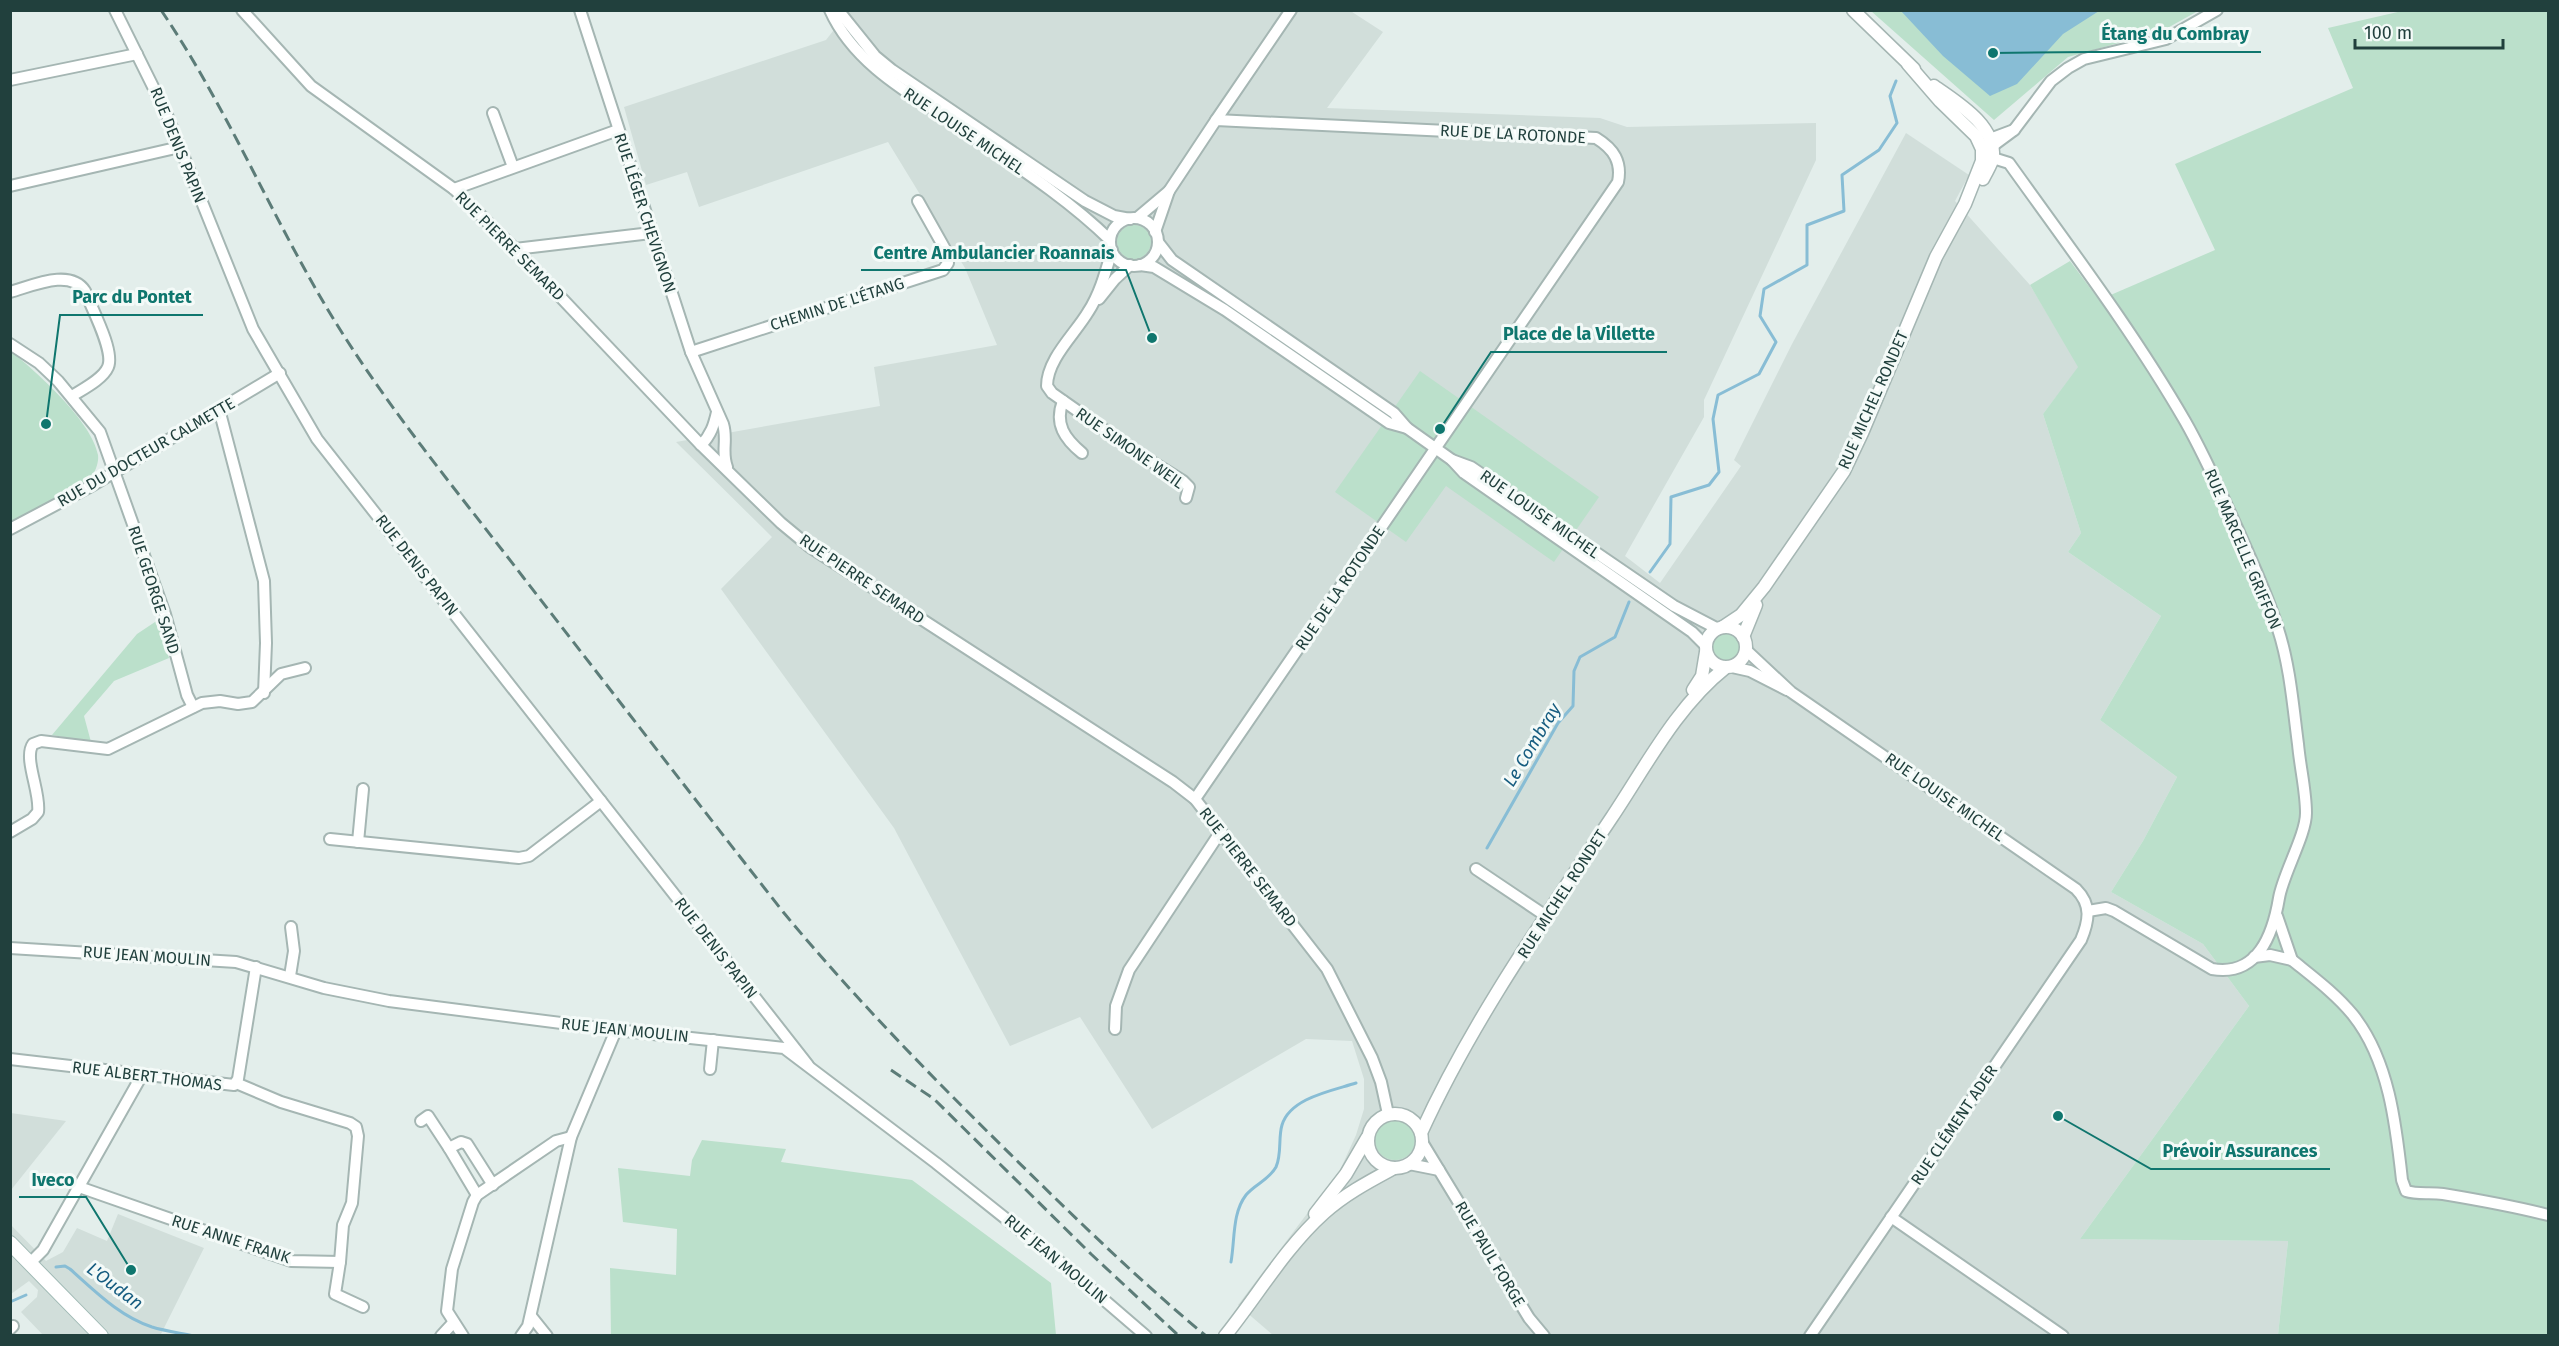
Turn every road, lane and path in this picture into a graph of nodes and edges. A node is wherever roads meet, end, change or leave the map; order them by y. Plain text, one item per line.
1 (115, 10) edge
2 (242, 10) edge
3 (580, 10) edge
4 (830, 10) edge
5 (838, 10) edge
6 (1291, 10) edge
7 (1853, 10) edge
8 (2217, 10) edge
9 (137, 54) junction
10 (1908, 64) junction
11 (10, 80) edge
12 (493, 113) dead end
13 (1216, 120) junction
14 (618, 130) junction
15 (180, 147) junction
16 (1988, 151) junction
17 (513, 168) junction
18 (10, 186) edge
19 (454, 189) junction
20 (1169, 191) junction
21 (918, 201) dead end
22 (1133, 219) junction
23 (651, 233) junction
24 (1157, 237) junction
25 (1111, 245) junction
26 (515, 249) junction
27 (1135, 265) junction
28 (10, 292) edge
29 (1089, 310) junction
30 (10, 344) edge
31 (691, 352) junction
32 (280, 373) junction
33 (72, 396) junction
34 (1063, 401) junction
35 (219, 409) junction
36 (717, 412) junction
37 (1407, 428) junction
38 (701, 445) junction
39 (724, 446) junction
40 (1436, 448) junction
41 (1082, 453) dead end
42 (1452, 460) junction
43 (728, 471) junction
44 (114, 472) junction
45 (1186, 498) dead end
46 (10, 529) edge
47 (1764, 587) junction
48 (1720, 628) junction
49 (1743, 637) junction
50 (1706, 648) junction
51 (1746, 650) junction
52 (1729, 667) junction
53 (305, 668) dead end
54 (1791, 692) junction
55 (264, 693) junction
56 (193, 707) junction
57 (1680, 715) junction
58 (363, 789) dead end
59 (1195, 799) junction
60 (600, 801) junction
61 (1221, 831) junction
62 (10, 832) edge
63 (330, 839) dead end
64 (358, 842) junction
65 (1476, 869) dead end
66 (2088, 911) junction
67 (2277, 915) junction
68 (1546, 916) junction
69 (291, 927) dead end
70 (10, 948) edge
71 (2253, 957) junction
72 (2292, 960) junction
73 (256, 967) junction
74 (290, 976) junction
75 (1115, 1029) dead end
76 (616, 1030) junction
77 (713, 1040) junction
78 (10, 1059) edge
79 (808, 1065) junction
80 (710, 1069) dead end
81 (142, 1075) junction
82 (1449, 1076) junction
83 (236, 1083) junction
84 (1389, 1114) junction
85 (1403, 1115) junction
86 (421, 1121) dead end
87 (571, 1137) junction
88 (1421, 1137) junction
89 (1367, 1138) junction
90 (449, 1148) junction
91 (1409, 1164) junction
92 (1394, 1168) junction
93 (1439, 1170) junction
94 (493, 1185) junction
95 (79, 1187) junction
96 (477, 1195) junction
97 (2548, 1215) edge
98 (1891, 1217) junction
99 (10, 1243) edge
100 (1295, 1244) junction
101 (340, 1262) junction
102 (30, 1263) junction
103 (363, 1307) dead end
104 (531, 1316) junction
105 (453, 1323) junction
106 (101, 1335) edge
107 (441, 1335) edge
108 (463, 1335) edge
109 (521, 1335) edge
110 (547, 1335) edge
111 (1146, 1335) edge
112 (1225, 1335) edge
113 (1544, 1335) edge
114 (1810, 1335) edge
115 (2063, 1335) edge

1 - 9 street, RUE DENIS PAPIN
2 - 19 street, RUE PIERRE SEMARD
3 - 14 street, RUE LÉGER CHEVIGNON
4 - 25 street, RUE LOUISE MICHEL
5 - 22 street, RUE LOUISE MICHEL
6 - 13 street
7 - 10 street
8 - 16 street
9 - 11 street
9 - 15 street, RUE DENIS PAPIN
10 - 16 street
10 - 16 street
12 - 17 street
13 - 20 street
13 - 40 street, RUE DE LA ROTONDE
14 - 17 street
14 - 23 street, RUE LÉGER CHEVIGNON
15 - 18 street
15 - 32 street, RUE DENIS PAPIN
16 - 47 street, RUE MICHEL RONDET
16 - 67 street, RUE MARCELLE GRIFFON
17 - 19 street
19 - 26 street, RUE PIERRE SEMARD
20 - 22 street
20 - 24 street
21 - 31 street, CHEMIN DE L'ÉTANG
22 - 24 street
22 - 25 street
23 - 26 street
23 - 31 street, RUE LÉGER CHEVIGNON
24 - 27 street
24 - 37 street, RUE LOUISE MICHEL
25 - 27 street
25 - 29 street, RUE SIMONE WEIL
26 - 38 street, RUE PIERRE SEMARD
27 - 29 street
27 - 37 street, RUE LOUISE MICHEL
28 - 33 street
29 - 34 street, RUE SIMONE WEIL
30 - 33 street, RUE GEORGE SAND
31 - 36 street, RUE LÉGER CHEVIGNON
32 - 35 street, RUE DU DOCTEUR CALMETTE
32 - 60 street, RUE DENIS PAPIN
33 - 44 street, RUE GEORGE SAND
34 - 41 street, RUE SIMONE WEIL
34 - 45 street, RUE SIMONE WEIL
35 - 44 street, RUE DU DOCTEUR CALMETTE
35 - 55 street
36 - 38 street
36 - 39 street, RUE LÉGER CHEVIGNON
37 - 40 street, RUE LOUISE MICHEL
38 - 39 street
38 - 43 street, RUE PIERRE SEMARD
39 - 43 street, RUE LÉGER CHEVIGNON
40 - 42 street, RUE LOUISE MICHEL
40 - 59 street, RUE DE LA ROTONDE
42 - 48 street, RUE LOUISE MICHEL
42 - 50 street, RUE LOUISE MICHEL
43 - 59 street, RUE PIERRE SEMARD
44 - 46 street, RUE DU DOCTEUR CALMETTE
44 - 56 street, RUE GEORGE SAND
47 - 48 street, RUE MICHEL RONDET
47 - 49 street, RUE MICHEL RONDET
48 - 49 street
48 - 50 street
49 - 51 street
50 - 52 street
50 - 57 street, RUE MICHEL RONDET
51 - 52 street
51 - 54 street, RUE LOUISE MICHEL
52 - 54 street, RUE LOUISE MICHEL
52 - 57 street, RUE MICHEL RONDET
53 - 55 street
54 - 66 street, RUE LOUISE MICHEL
55 - 56 street
56 - 62 street
57 - 68 street, RUE MICHEL RONDET
58 - 64 street
59 - 61 street, RUE PIERRE SEMARD
60 - 64 street
60 - 79 street, RUE DENIS PAPIN
61 - 75 street
61 - 84 street, RUE PIERRE SEMARD
63 - 64 street
65 - 68 street
66 - 71 street, RUE MARCELLE GRIFFON
66 - 98 street, RUE CLÉMENT ADER
67 - 71 street, RUE MARCELLE GRIFFON
67 - 72 street
68 - 82 street, RUE MICHEL RONDET
69 - 74 street
70 - 73 street, RUE JEAN MOULIN
71 - 72 street
72 - 97 street
73 - 74 street, RUE JEAN MOULIN
73 - 83 street, RUE ALBERT THOMAS
74 - 76 street, RUE JEAN MOULIN
76 - 77 street, RUE JEAN MOULIN
76 - 87 street
77 - 79 street, RUE JEAN MOULIN
77 - 80 street
78 - 81 street, RUE ALBERT THOMAS
79 - 111 street, RUE JEAN MOULIN
81 - 83 street, RUE ALBERT THOMAS
81 - 95 street
82 - 85 street, RUE MICHEL RONDET
82 - 88 street, RUE MICHEL RONDET
83 - 101 street
84 - 85 street
84 - 89 street
85 - 88 street
86 - 90 street
87 - 94 street
87 - 104 street
88 - 91 street
88 - 93 street, RUE PAUL FORGE
89 - 92 street
89 - 100 street
90 - 94 street
90 - 96 street
91 - 92 street
91 - 93 street
92 - 100 street
93 - 113 street, RUE PAUL FORGE
94 - 96 street
95 - 101 street, RUE ANNE FRANK
95 - 102 street
96 - 105 street
98 - 114 street, RUE CLÉMENT ADER
98 - 115 street
99 - 102 main road
100 - 112 street
101 - 103 street
102 - 106 main road
104 - 109 street
104 - 110 street
105 - 107 street
105 - 108 street

